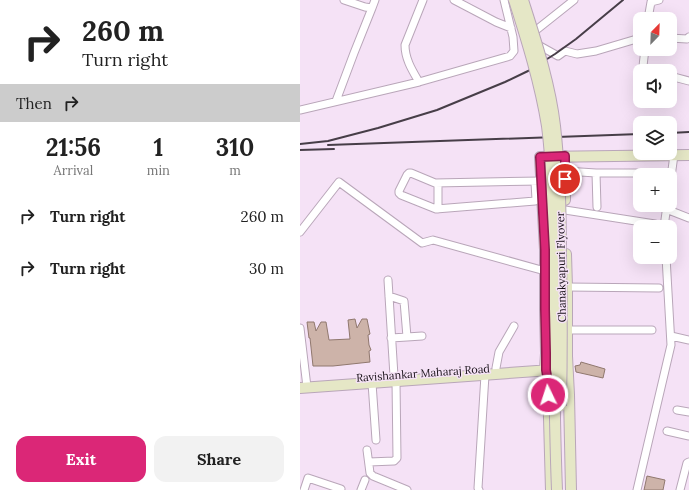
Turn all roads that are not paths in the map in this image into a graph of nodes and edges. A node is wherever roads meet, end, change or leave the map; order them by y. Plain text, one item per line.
1 (344, 0) edge
2 (376, 0) edge
3 (423, 0) edge
4 (454, 0) edge
5 (504, 0) edge
6 (514, 0) edge
7 (523, 0) edge
8 (526, 0) edge
9 (574, 0) edge
10 (659, 0) edge
11 (372, 8) junction
12 (649, 12) edge
13 (511, 28) junction
14 (535, 31) junction
15 (689, 37) edge
16 (677, 38) edge
17 (633, 40) edge
18 (540, 46) junction
19 (514, 50) junction
20 (677, 78) edge
21 (689, 81) edge
22 (419, 82) junction
23 (336, 102) junction
24 (300, 110) edge
25 (633, 155) edge
26 (677, 155) edge
27 (689, 155) edge
28 (565, 156) junction
29 (565, 171) junction
30 (596, 173) junction
31 (633, 173) edge
32 (538, 182) junction
33 (438, 183) junction
34 (597, 207) dead end
35 (438, 209) junction
36 (565, 210) junction
37 (676, 212) edge
38 (689, 218) edge
39 (633, 221) edge
40 (301, 230) edge
41 (666, 264) edge
42 (545, 271) junction
43 (388, 280) dead end
44 (567, 287) junction
45 (659, 288) dead end
46 (389, 296) junction
47 (514, 326) dead end
48 (300, 328) edge
49 (567, 330) junction
50 (652, 330) dead end
51 (422, 336) dead end
52 (670, 336) junction
53 (407, 337) junction
54 (391, 338) junction
55 (689, 340) edge
56 (567, 356) junction
57 (546, 367) junction
58 (496, 368) junction
59 (485, 375) junction
60 (568, 377) junction
61 (395, 379) junction
62 (372, 383) junction
63 (303, 385) edge
64 (677, 410) dead end
65 (689, 412) edge
66 (667, 431) dead end
67 (689, 436) edge
68 (376, 440) dead end
69 (367, 450) dead end
70 (369, 462) junction
71 (689, 462) edge
72 (300, 478) edge
73 (308, 478) junction
74 (365, 480) dead end
75 (685, 483) edge
76 (390, 487) edge
77 (341, 489) edge
78 (304, 490) edge
79 (361, 490) edge
80 (407, 490) edge
81 (479, 490) edge
82 (551, 490) edge
83 (557, 490) edge
84 (564, 490) edge
85 (571, 490) edge
86 (637, 490) edge
87 (680, 490) edge

1 - 11 street
2 - 11 street
3 - 22 street
4 - 13 street
5 - 13 street
6 - 83 main road, Chanakyapuri Flyover, bridge
7 - 84 main road, Chanakyapuri Flyover, bridge
8 - 14 street
9 - 14 street
10 - 12 street
11 - 23 street
13 - 19 street
14 - 18 street
15 - 16 street
17 - 18 street
18 - 19 street
19 - 22 street
20 - 21 street
22 - 23 street
23 - 24 street
25 - 28 main road
26 - 27 main road
28 - 29 main road
28 - 32 main road
29 - 30 street
29 - 36 main road
30 - 31 street
30 - 34 street
32 - 33 street
32 - 35 street
32 - 42 main road
33 - 35 street
33 - 35 street
36 - 39 street
36 - 44 main road
37 - 38 street
40 - 42 street
41 - 52 street
42 - 57 main road
43 - 46 street
44 - 45 street
44 - 49 main road
46 - 53 street
46 - 54 street
47 - 58 street
48 - 63 street
49 - 50 street
49 - 56 main road
51 - 53 street
52 - 55 street
52 - 86 street
53 - 54 street
54 - 61 street
56 - 57 main road
56 - 60 main road
57 - 58 main road, Ravishankar Maharaj Road
57 - 59 main road, Ravishankar Maharaj Road
57 - 60 main road
57 - 82 main road
58 - 61 main road, Ravishankar Maharaj Road
59 - 61 main road, Ravishankar Maharaj Road
59 - 81 street
60 - 85 main road
61 - 62 main road, Ravishankar Maharaj Road
61 - 63 main road, Ravishankar Maharaj Road
61 - 70 street
62 - 63 main road, Ravishankar Maharaj Road
62 - 68 street
64 - 65 street
66 - 67 street
69 - 70 street
70 - 76 street
71 - 75 street
72 - 73 street
73 - 77 street
73 - 78 street
74 - 79 street
75 - 87 street
76 - 80 street

